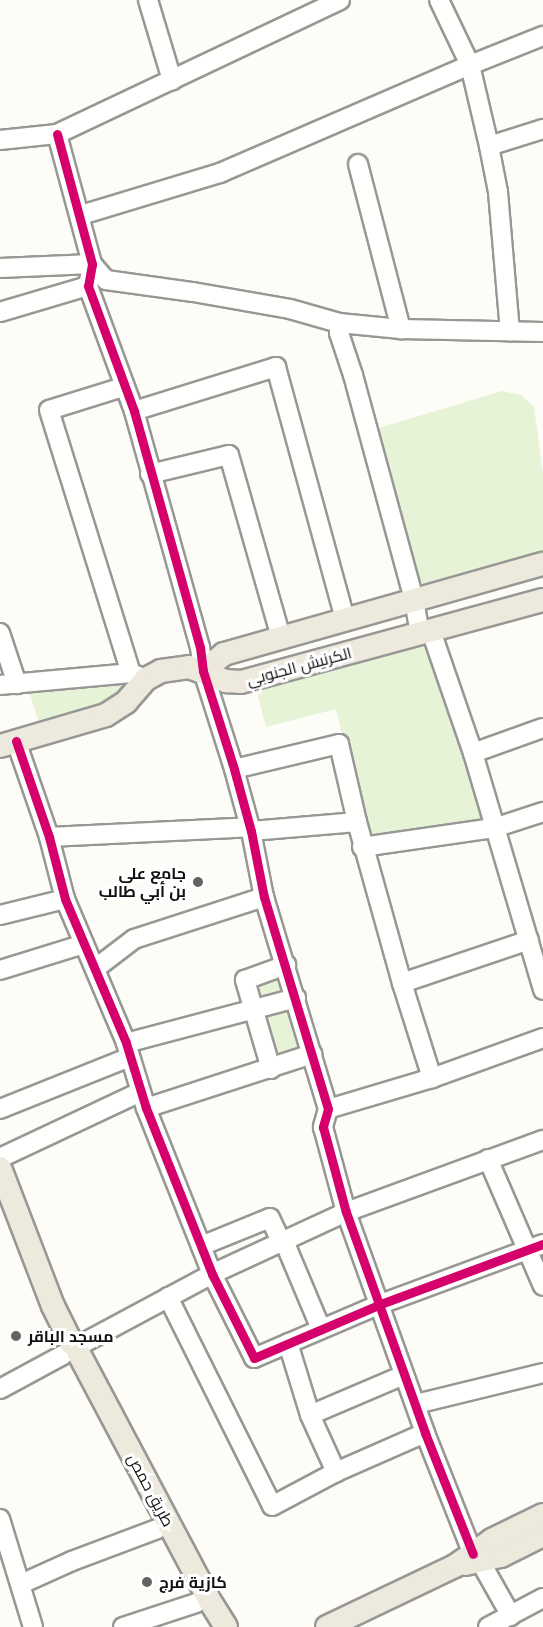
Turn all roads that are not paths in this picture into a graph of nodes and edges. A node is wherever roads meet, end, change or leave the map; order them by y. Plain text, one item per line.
1 (148, 0) edge
2 (340, 0) edge
3 (439, 0) edge
4 (543, 36) edge
5 (470, 65) junction
6 (172, 80) junction
7 (543, 129) edge
8 (57, 134) junction
9 (0, 140) edge
10 (489, 146) junction
11 (358, 164) dead end
12 (81, 215) junction
13 (92, 264) junction
14 (0, 268) edge
15 (88, 286) junction
16 (0, 312) edge
17 (339, 323) junction
18 (401, 329) junction
19 (510, 332) junction
20 (543, 332) edge
21 (123, 387) junction
22 (134, 411) junction
23 (150, 474) junction
24 (543, 564) edge
25 (414, 600) junction
26 (543, 600) edge
27 (345, 619) junction
28 (0, 633) edge
29 (426, 633) junction
30 (281, 638) junction
31 (203, 670) junction
32 (139, 676) junction
33 (8, 685) edge
34 (543, 728) edge
35 (8, 743) edge
36 (473, 753) junction
37 (234, 769) junction
38 (543, 812) edge
39 (357, 822) junction
40 (494, 828) junction
41 (250, 829) junction
42 (49, 837) junction
43 (362, 847) junction
44 (264, 897) junction
45 (65, 899) junction
46 (0, 915) edge
47 (528, 940) junction
48 (84, 944) junction
49 (286, 965) junction
50 (96, 968) junction
51 (0, 970) edge
52 (402, 983) junction
53 (543, 990) edge
54 (296, 998) junction
55 (252, 1011) junction
56 (543, 1038) edge
57 (128, 1050) junction
58 (312, 1054) junction
59 (271, 1069) junction
60 (432, 1078) junction
61 (143, 1100) junction
62 (0, 1108) edge
63 (328, 1109) junction
64 (543, 1140) edge
65 (0, 1158) edge
66 (488, 1159) junction
67 (0, 1168) edge
68 (0, 1211) edge
69 (346, 1212) junction
70 (282, 1242) junction
71 (201, 1246) junction
72 (535, 1248) edge
73 (212, 1274) junction
74 (543, 1286) edge
75 (168, 1297) junction
76 (378, 1305) junction
77 (321, 1329) junction
78 (288, 1343) junction
79 (69, 1351) junction
80 (543, 1373) edge
81 (404, 1375) junction
82 (0, 1389) edge
83 (416, 1404) junction
84 (310, 1415) junction
85 (425, 1433) junction
86 (336, 1472) junction
87 (543, 1515) edge
88 (1, 1529) edge
89 (157, 1529) junction
90 (543, 1535) edge
91 (469, 1560) junction
92 (21, 1584) junction
93 (543, 1598) edge
94 (195, 1603) junction
95 (511, 1616) junction
96 (33, 1627) edge
97 (123, 1627) edge
98 (209, 1627) edge
99 (226, 1627) edge
100 (327, 1627) edge
101 (488, 1627) edge

1 - 6 street
2 - 6 street
3 - 5 street
4 - 5 street
5 - 10 street
5 - 12 street
6 - 8 street
7 - 10 street
8 - 9 street
8 - 12 street
10 - 19 street
11 - 18 street
12 - 13 street
13 - 14 street
13 - 15 street
13 - 17 street
15 - 16 street
15 - 21 street
17 - 18 street
17 - 25 street
18 - 19 street
19 - 20 street
21 - 22 street
21 - 32 street
22 - 23 street
22 - 27 street
23 - 30 street
23 - 31 street
24 - 25 main road
25 - 27 main road
25 - 29 street
26 - 29 main road, الكرنيش الجنوبي
27 - 30 main road
28 - 33 street
29 - 31 main road, الكرنيش الجنوبي
29 - 36 street
30 - 31 main road
31 - 32 main road, الكرنيش الجنوبي
31 - 37 street
32 - 33 street
32 - 35 main road, الكرنيش الجنوبي
34 - 36 street
35 - 42 street
36 - 40 street
37 - 39 street
37 - 41 street
38 - 40 street
39 - 41 street
39 - 43 street
40 - 43 street
40 - 47 street
41 - 42 street
41 - 44 street
42 - 45 street
43 - 52 street
44 - 49 street
44 - 50 street
45 - 46 street
45 - 48 street
47 - 52 street
47 - 53 street
48 - 50 street
48 - 51 street
49 - 54 street
49 - 55 street
50 - 57 street
52 - 60 street
54 - 55 street
54 - 58 street
55 - 57 street
55 - 59 street
56 - 60 street
57 - 61 street
57 - 62 street
58 - 59 street
58 - 63 street
59 - 61 street
60 - 63 street
61 - 65 street
61 - 71 street
63 - 69 street
64 - 66 street
66 - 69 street
66 - 72 street
67 - 79 main road
68 - 79 main road
69 - 70 street
69 - 76 street
70 - 71 street
70 - 73 street
70 - 77 street
71 - 73 street
72 - 74 street
72 - 76 street
73 - 75 street
73 - 78 street
75 - 79 street
75 - 86 street
76 - 77 street
76 - 81 street
77 - 78 street
78 - 84 street
79 - 82 street
79 - 89 main road, طريق حمص
79 - 99 main road, طريق حمص
80 - 83 street
81 - 83 street
81 - 84 street
83 - 85 street
84 - 86 street
85 - 86 street
85 - 91 street
87 - 91 main road
88 - 92 street
89 - 92 street
89 - 94 main road, طريق حمص
90 - 91 main road
91 - 95 street
91 - 100 main road
92 - 96 street
93 - 95 street
94 - 97 street
94 - 98 main road, طريق حمص
95 - 101 street

